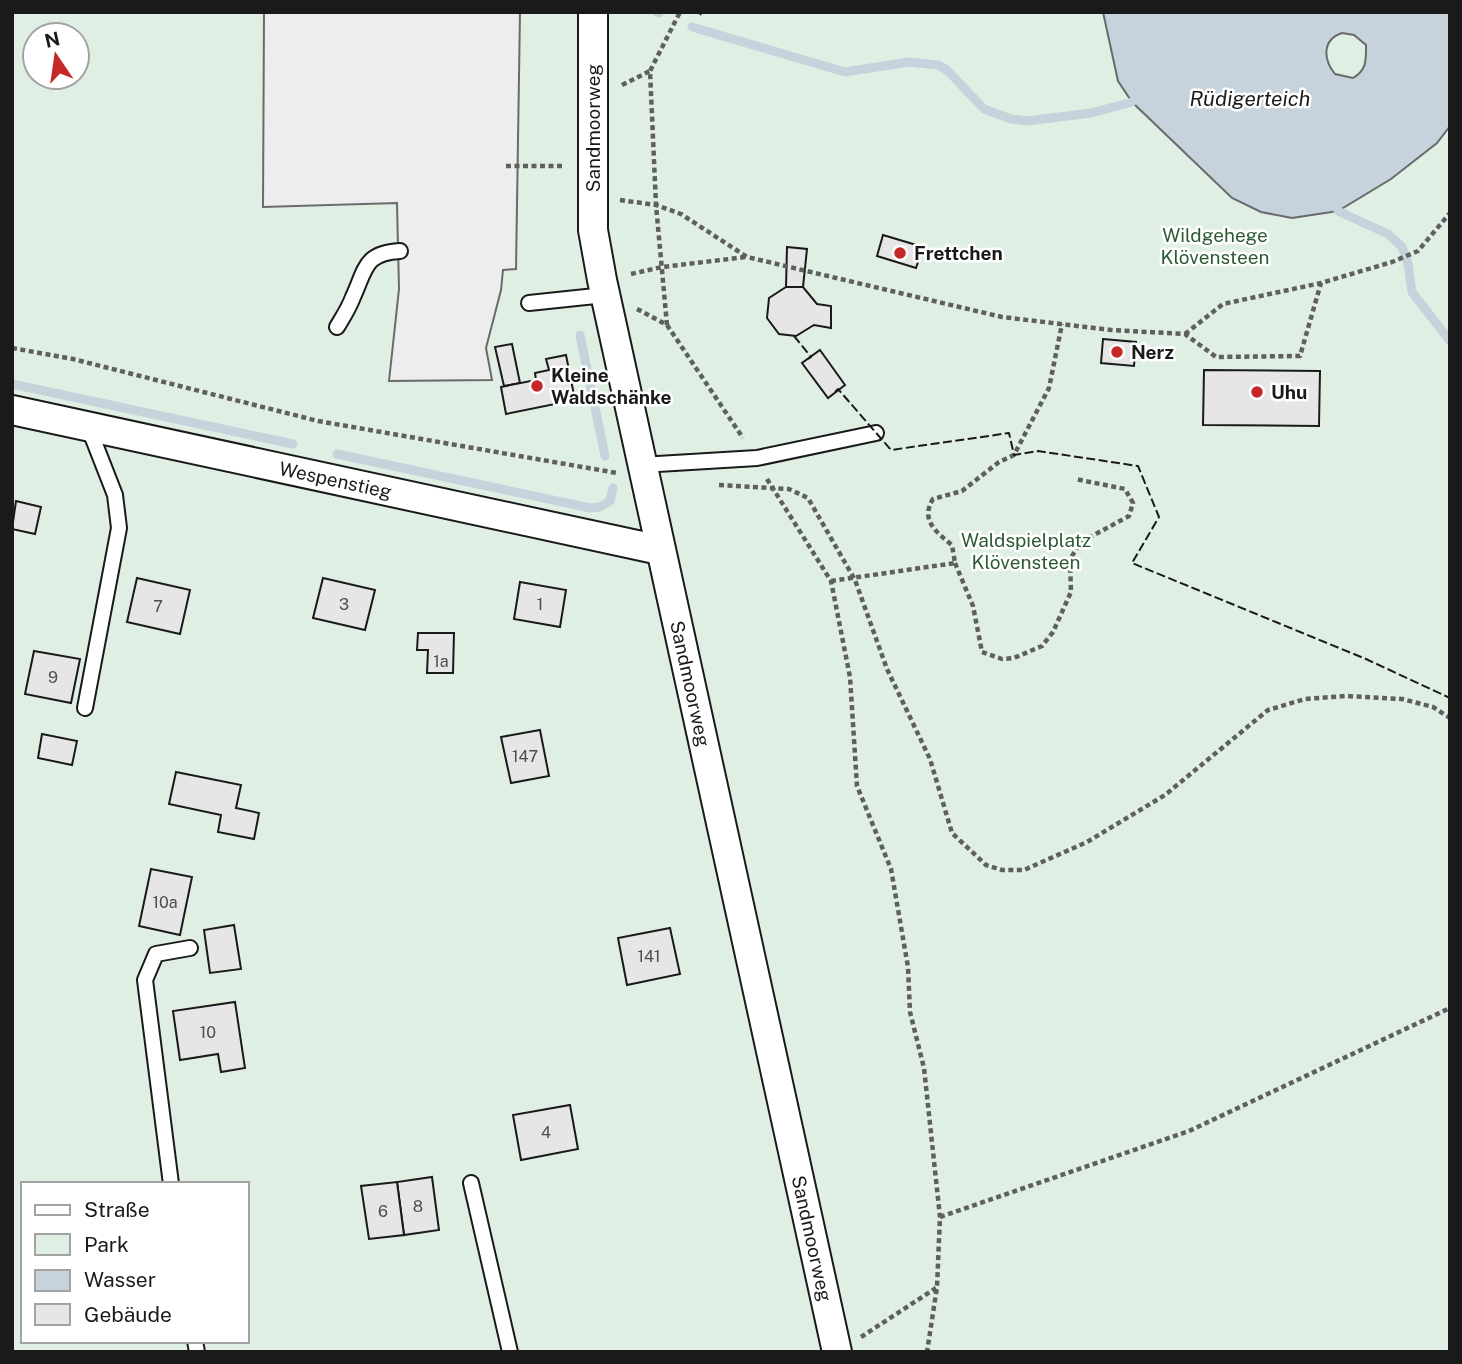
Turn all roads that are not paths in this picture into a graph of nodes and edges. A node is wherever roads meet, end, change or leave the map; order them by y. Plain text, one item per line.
1 (593, 17) edge
2 (400, 251) dead end
3 (604, 288) junction
4 (529, 303) dead end
5 (337, 327) dead end
6 (12, 410) edge
7 (88, 426) junction
8 (876, 433) dead end
9 (641, 465) junction
10 (660, 550) junction
11 (85, 708) dead end
12 (190, 948) dead end
13 (171, 1182) edge
14 (471, 1183) dead end
15 (843, 1348) edge
16 (510, 1352) edge

1 - 3 street, Sandmoorweg
2 - 5 lane
3 - 4 lane
3 - 9 street, Sandmoorweg
6 - 7 street, Wespenstieg
7 - 10 street, Wespenstieg
7 - 11 lane
8 - 9 lane
9 - 10 street, Sandmoorweg
10 - 15 street, Sandmoorweg
12 - 13 lane
14 - 16 lane

